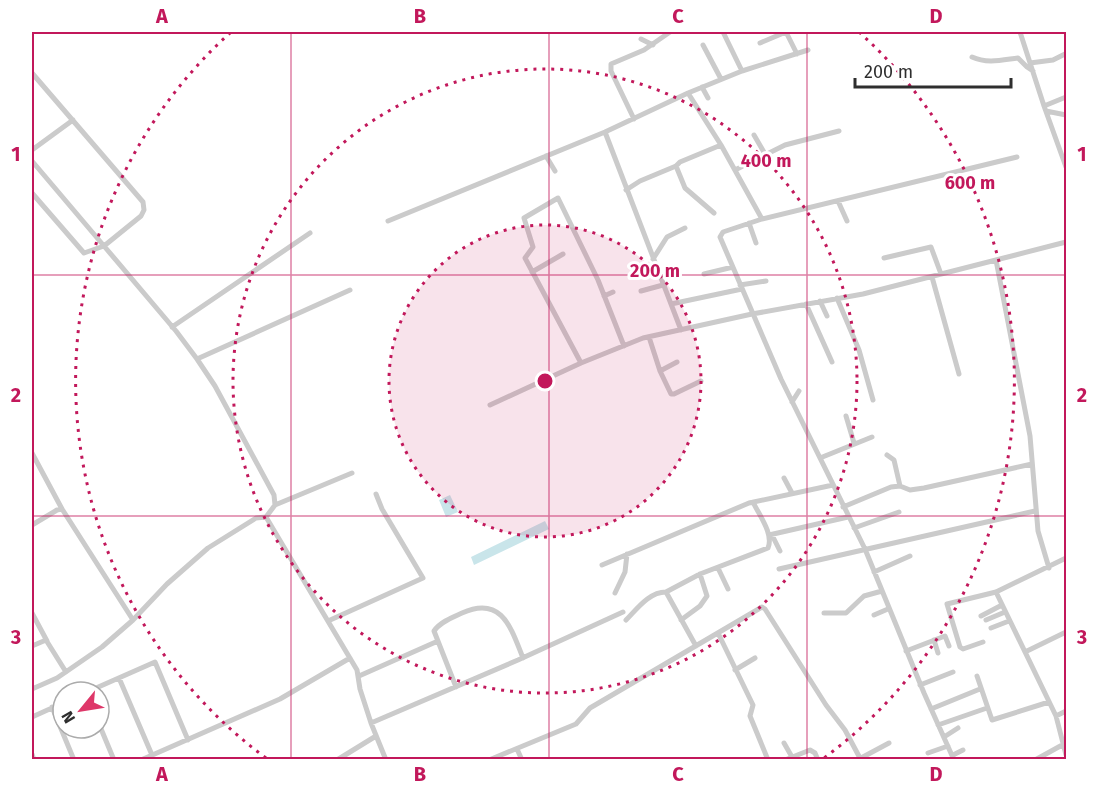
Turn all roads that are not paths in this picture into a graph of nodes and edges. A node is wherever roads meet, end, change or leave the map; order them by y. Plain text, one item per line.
1 (670, 32) edge
2 (732, 32) edge
3 (1022, 32) edge
4 (724, 33) edge
5 (641, 39) dead end
6 (760, 43) dead end
7 (653, 45) junction
8 (703, 45) dead end
9 (808, 50) dead end
10 (797, 54) junction
11 (1065, 54) edge
12 (972, 57) dead end
13 (1030, 63) junction
14 (741, 71) junction
15 (1033, 71) junction
16 (32, 73) edge
17 (721, 79) junction
18 (702, 87) junction
19 (688, 93) junction
20 (1066, 97) edge
21 (708, 98) dead end
22 (1045, 109) junction
23 (1066, 115) edge
24 (634, 118) junction
25 (73, 120) junction
26 (839, 131) dead end
27 (605, 132) junction
28 (754, 135) dead end
29 (721, 145) junction
30 (1063, 148) edge
31 (32, 150) edge
32 (765, 154) junction
33 (546, 156) junction
34 (1017, 157) dead end
35 (32, 161) edge
36 (676, 166) junction
37 (1066, 167) edge
38 (735, 170) junction
39 (555, 171) dead end
40 (626, 190) junction
41 (32, 193) edge
42 (692, 194) junction
43 (838, 201) junction
44 (694, 204) dead end
45 (714, 213) dead end
46 (762, 219) junction
47 (388, 221) dead end
48 (847, 221) dead end
49 (749, 224) junction
50 (685, 228) dead end
51 (310, 232) dead end
52 (1066, 242) edge
53 (756, 243) dead end
54 (104, 246) junction
55 (563, 254) dead end
56 (884, 258) dead end
57 (653, 259) junction
58 (996, 260) junction
59 (733, 267) junction
60 (532, 272) junction
61 (704, 274) dead end
62 (941, 274) junction
63 (932, 276) junction
64 (766, 281) dead end
65 (663, 285) junction
66 (741, 287) junction
67 (351, 290) dead end
68 (640, 291) dead end
69 (613, 292) dead end
70 (604, 296) junction
71 (837, 298) junction
72 (819, 301) junction
73 (671, 304) junction
74 (806, 304) junction
75 (752, 314) junction
76 (827, 316) dead end
77 (172, 327) junction
78 (681, 330) junction
79 (649, 337) junction
80 (624, 346) junction
81 (197, 359) junction
82 (677, 362) dead end
83 (832, 362) dead end
84 (581, 363) junction
85 (660, 371) junction
86 (959, 374) dead end
87 (701, 381) dead end
88 (799, 391) dead end
89 (873, 400) dead end
90 (792, 402) junction
91 (490, 405) dead end
92 (846, 416) dead end
93 (872, 437) dead end
94 (854, 443) junction
95 (32, 453) edge
96 (887, 455) dead end
97 (820, 458) junction
98 (1032, 464) junction
99 (352, 473) dead end
100 (784, 478) dead end
101 (833, 485) junction
102 (900, 486) junction
103 (792, 493) junction
104 (376, 494) dead end
105 (753, 502) junction
106 (275, 505) junction
107 (843, 507) junction
108 (62, 509) junction
109 (1035, 511) junction
110 (899, 512) dead end
111 (266, 517) junction
112 (848, 518) junction
113 (33, 521) edge
114 (854, 528) junction
115 (770, 535) junction
116 (865, 549) junction
117 (780, 551) dead end
118 (627, 554) junction
119 (910, 556) dead end
120 (1066, 558) edge
121 (602, 565) dead end
122 (718, 568) junction
123 (1049, 568) junction
124 (778, 569) dead end
125 (874, 572) junction
126 (700, 574) junction
127 (728, 589) dead end
128 (882, 591) junction
129 (666, 592) junction
130 (996, 592) junction
131 (615, 593) dead end
132 (1002, 605) junction
133 (888, 609) junction
134 (623, 612) dead end
135 (1005, 612) junction
136 (32, 613) edge
137 (824, 613) dead end
138 (874, 615) dead end
139 (981, 616) dead end
140 (133, 620) junction
141 (626, 620) dead end
142 (681, 620) junction
143 (986, 620) dead end
144 (328, 621) junction
145 (1009, 621) junction
146 (991, 628) dead end
147 (1066, 632) edge
148 (718, 633) junction
149 (934, 640) junction
150 (438, 641) junction
151 (48, 642) junction
152 (983, 642) dead end
153 (32, 646) edge
154 (696, 646) junction
155 (949, 646) dead end
156 (906, 651) junction
157 (1025, 652) junction
158 (938, 653) dead end
159 (524, 657) junction
160 (350, 658) junction
161 (755, 658) dead end
162 (60, 661) junction
163 (78, 662) junction
164 (735, 670) junction
165 (66, 672) junction
166 (953, 672) dead end
167 (359, 676) junction
168 (977, 676) dead end
169 (119, 678) junction
170 (111, 682) edge
171 (920, 685) junction
172 (456, 687) junction
173 (32, 689) edge
174 (980, 689) junction
175 (1049, 702) junction
176 (51, 708) edge
177 (987, 708) junction
178 (931, 709) junction
179 (1066, 711) edge
180 (1056, 716) junction
181 (32, 717) edge
182 (371, 723) junction
183 (938, 725) junction
184 (958, 728) dead end
185 (1064, 735) edge
186 (376, 736) junction
187 (944, 737) junction
188 (66, 740) edge
189 (106, 740) edge
190 (188, 740) junction
191 (889, 742) dead end
192 (784, 743) dead end
193 (1064, 744) junction
194 (948, 746) junction
195 (517, 749) junction
196 (963, 750) dead end
197 (928, 753) dead end
198 (32, 754) edge
199 (152, 755) junction
200 (1066, 755) edge
201 (953, 757) edge
202 (794, 758) edge
203 (34, 759) edge
204 (74, 759) edge
205 (114, 759) edge
206 (141, 759) edge
207 (337, 759) edge
208 (386, 759) edge
209 (489, 759) edge
210 (522, 759) edge
211 (768, 759) edge
212 (785, 759) edge
213 (818, 759) edge
214 (861, 759) edge
215 (1035, 759) edge

1 - 7 street
2 - 4 street
3 - 13 street
4 - 14 street
5 - 7 street
6 - 10 street
7 - 24 street
8 - 17 street
9 - 10 street
10 - 14 street
11 - 13 street
12 - 15 street
13 - 15 street
14 - 17 street
15 - 22 street
16 - 25 street
17 - 18 street
18 - 19 street
18 - 21 street
19 - 24 street
19 - 29 street
20 - 22 street
22 - 23 street
22 - 30 street
24 - 27 street
25 - 31 street
25 - 54 street
26 - 32 street
27 - 33 street
27 - 40 street
28 - 32 street
29 - 36 street
29 - 38 street
30 - 37 street
32 - 38 street
33 - 39 street
33 - 47 street
34 - 43 street
35 - 54 street
36 - 40 street
36 - 42 street
38 - 46 street
40 - 57 street
41 - 54 street
42 - 44 street
42 - 45 street
43 - 46 street
43 - 48 street
46 - 49 street
49 - 53 street
49 - 59 street
50 - 57 street
51 - 77 street
52 - 58 street
54 - 77 street
55 - 60 street
56 - 62 street
57 - 65 street
58 - 62 street
58 - 98 street
59 - 61 street
59 - 66 street
60 - 70 street
60 - 84 street
62 - 63 street
63 - 71 street
63 - 86 street
64 - 66 street
65 - 68 street
65 - 73 street
66 - 73 street
66 - 75 street
67 - 81 street
69 - 70 street
70 - 80 street
71 - 72 street
71 - 89 street
72 - 74 street
72 - 76 street
73 - 78 street
74 - 75 street
74 - 83 street
75 - 78 street
75 - 90 street
77 - 81 street
78 - 79 street
79 - 80 street
79 - 85 street
80 - 84 street
81 - 106 street
82 - 85 street
84 - 91 street
85 - 87 street
88 - 90 street
90 - 97 street
92 - 94 street
93 - 94 street
94 - 97 street
95 - 108 street
96 - 102 street
97 - 101 street
98 - 102 street
98 - 109 street
99 - 106 street
100 - 103 street
101 - 103 street
101 - 107 street
102 - 107 street
103 - 105 street
104 - 144 street
105 - 115 street
105 - 118 street
106 - 111 street
107 - 112 street
108 - 113 street
108 - 140 street
109 - 116 street
109 - 123 street
110 - 114 street
111 - 140 street
111 - 144 street
112 - 114 street
112 - 115 street
114 - 116 street
115 - 117 street
115 - 122 street
116 - 124 street
116 - 125 street
118 - 121 street
118 - 131 street
119 - 125 street
120 - 123 street
122 - 126 street
122 - 127 street
123 - 130 street
125 - 128 street
126 - 129 street
126 - 142 street
128 - 133 street
128 - 137 street
129 - 141 street
129 - 142 street
130 - 132 street
130 - 152 street
132 - 135 street
132 - 139 street
133 - 138 street
133 - 156 street
134 - 159 street
135 - 143 street
135 - 145 street
136 - 151 street
140 - 163 street
142 - 154 street
144 - 160 street
145 - 146 street
145 - 157 street
147 - 157 street
148 - 154 street
148 - 164 street
148 - 214 street
149 - 155 street
149 - 156 street
149 - 158 street
150 - 159 street
150 - 167 street
150 - 172 street
151 - 153 street
151 - 162 street
154 - 195 street
156 - 171 street
157 - 175 street
159 - 172 street
160 - 167 street
160 - 190 street
161 - 164 street
162 - 163 street
162 - 165 street
163 - 165 street
164 - 211 street
165 - 173 street
166 - 171 street
167 - 182 street
168 - 174 street
169 - 170 street
169 - 190 street
169 - 199 street
171 - 178 street
172 - 182 street
174 - 177 street
174 - 178 street
175 - 177 street
175 - 180 street
176 - 181 street
177 - 183 street
178 - 183 street
179 - 180 street
180 - 185 street
182 - 186 street
183 - 187 street
184 - 187 street
185 - 193 street
186 - 207 street
186 - 208 street
187 - 194 street
188 - 204 street
189 - 205 street
190 - 199 street
191 - 214 street
192 - 202 street
193 - 200 street
193 - 215 street
194 - 197 street
194 - 201 street
195 - 209 street
195 - 210 street
196 - 201 street
198 - 203 street
199 - 206 street
202 - 212 street
202 - 213 street

